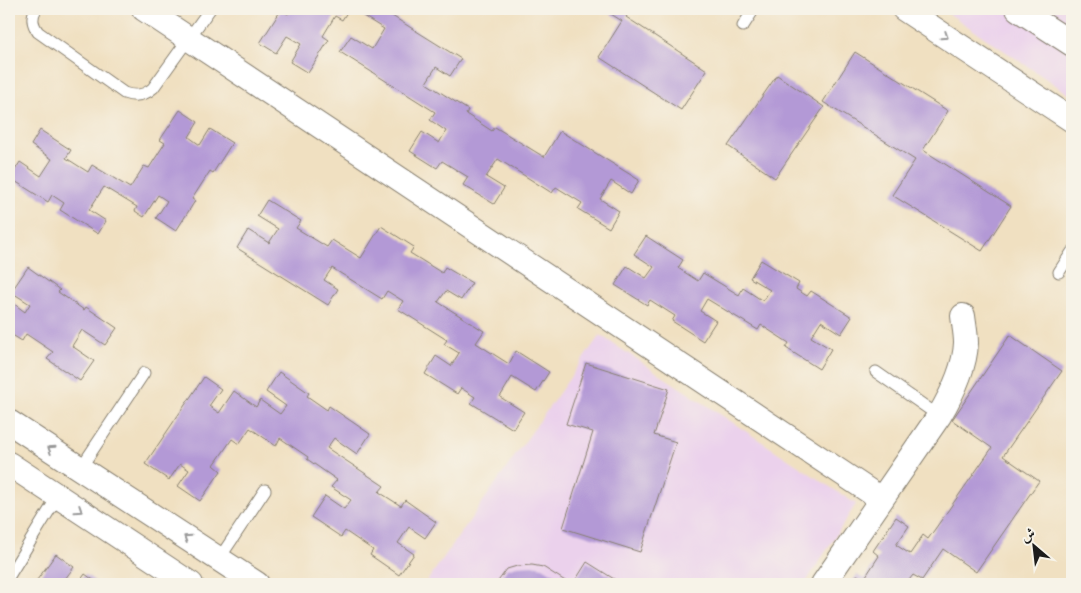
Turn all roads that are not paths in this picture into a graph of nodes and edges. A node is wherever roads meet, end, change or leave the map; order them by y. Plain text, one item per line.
1 (36, 9) edge
2 (144, 9) edge
3 (210, 9) edge
4 (754, 9) edge
5 (904, 9) edge
6 (1018, 9) edge
7 (743, 26) dead end
8 (188, 38) junction
9 (1072, 44) edge
10 (1072, 120) edge
11 (1072, 252) edge
12 (1059, 272) dead end
13 (963, 316) dead end
14 (876, 372) dead end
15 (144, 373) dead end
16 (939, 416) junction
17 (9, 422) edge
18 (9, 464) edge
19 (80, 469) junction
20 (265, 490) dead end
21 (58, 496) junction
22 (881, 499) junction
23 (219, 559) junction
24 (9, 576) edge
25 (191, 584) edge
26 (256, 584) edge
27 (823, 584) edge

1 - 8 lane
2 - 8 street
3 - 8 lane
4 - 7 lane
5 -> 10 street
6 - 9 street
8 - 22 street
11 - 12 lane
13 - 16 street
14 - 16 lane
15 - 19 lane
16 - 22 street
19 -> 17 street
18 - 21 street
23 -> 19 street
20 - 23 lane
21 - 24 lane
21 -> 25 street
22 - 27 street
23 - 26 street

